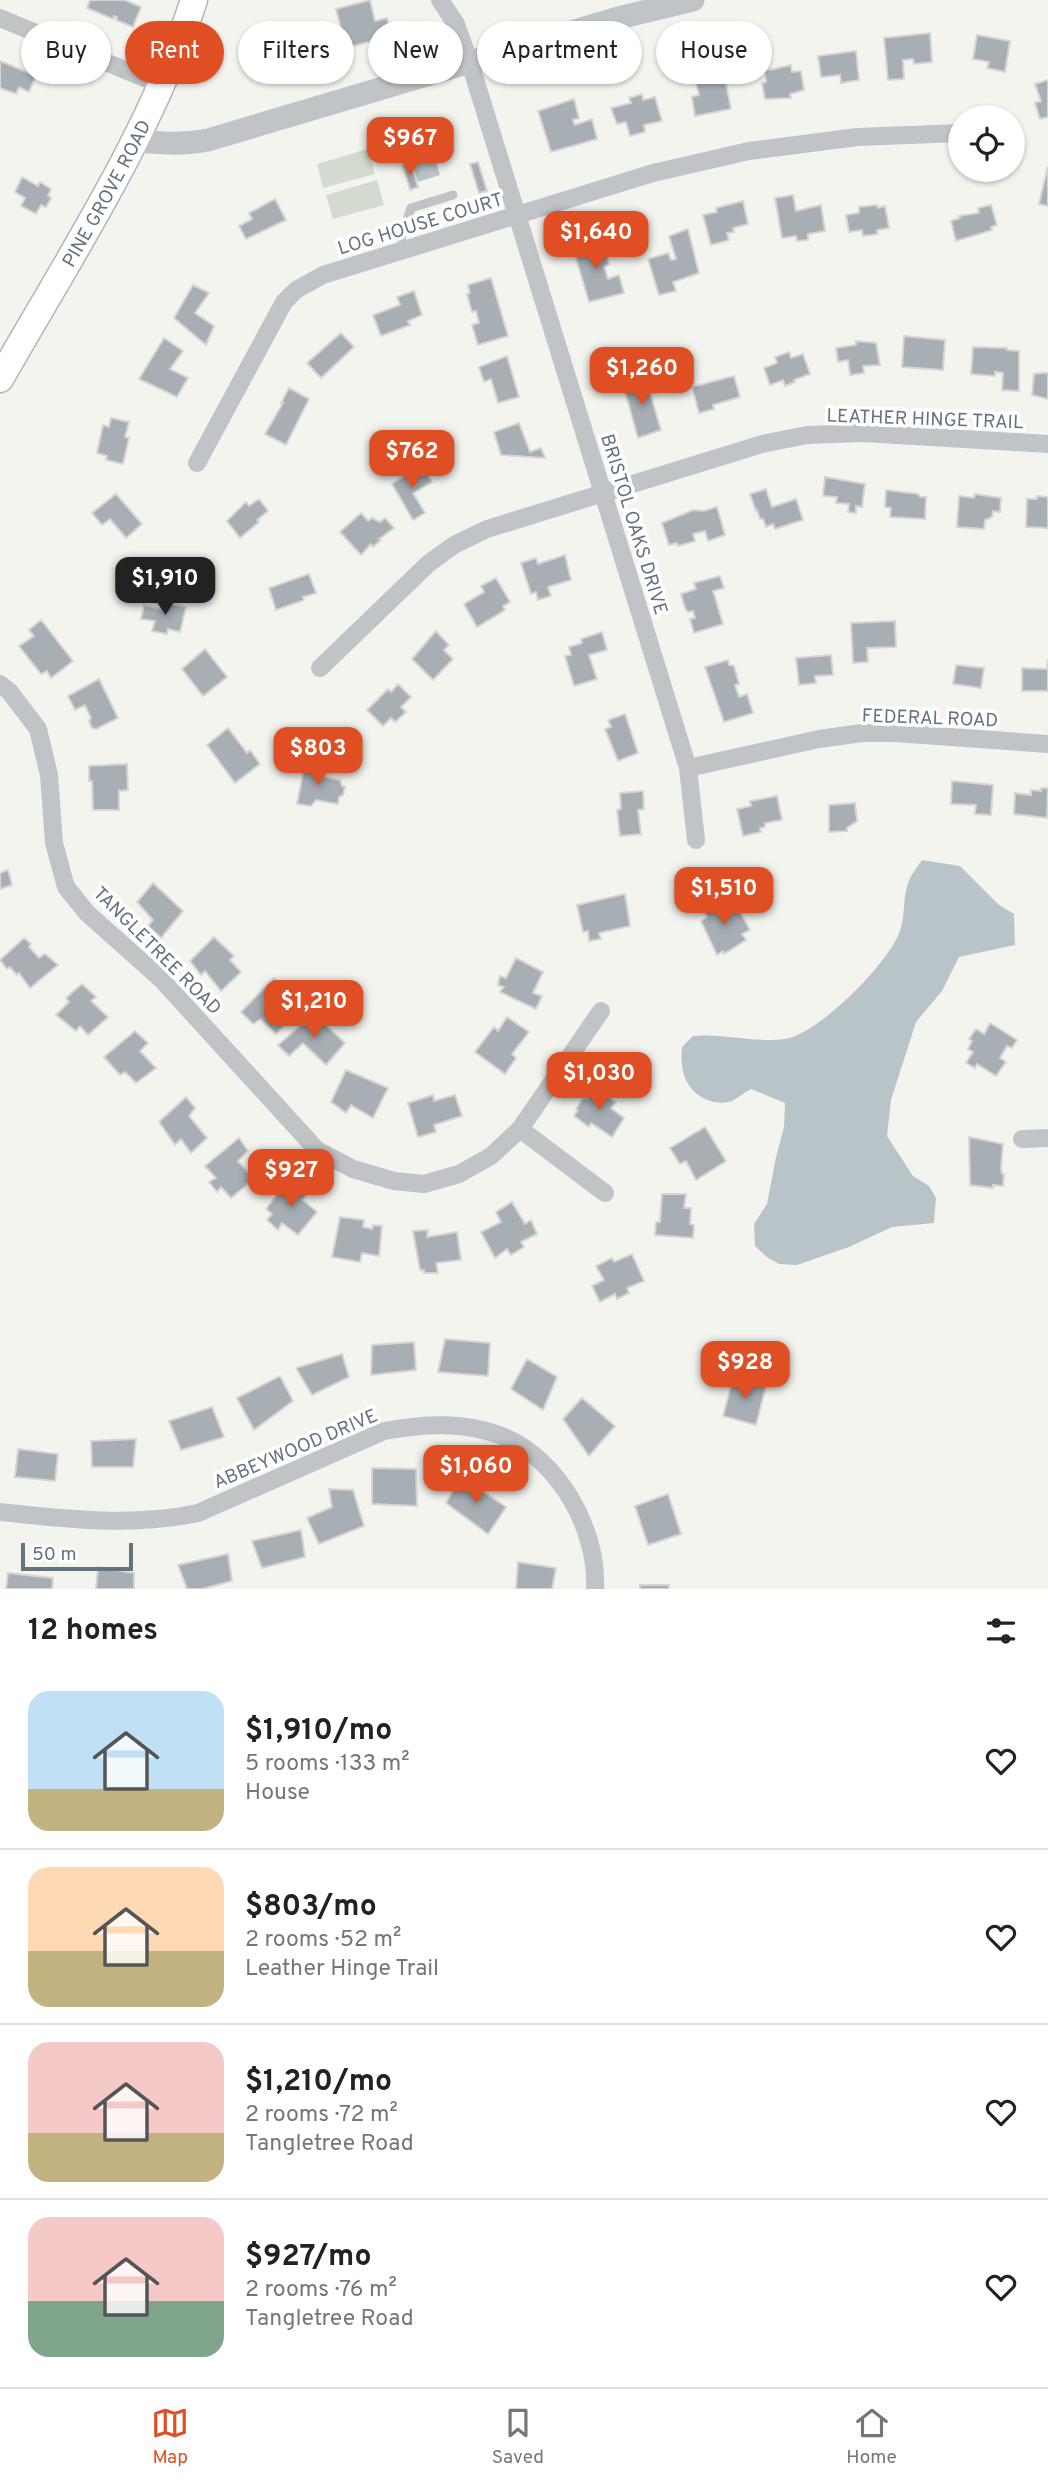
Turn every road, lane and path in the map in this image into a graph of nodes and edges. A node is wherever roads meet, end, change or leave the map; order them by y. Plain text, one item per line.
1 (194, 0) edge
2 (440, 0) edge
3 (693, 0) edge
4 (0, 18) edge
5 (470, 63) junction
6 (160, 85) junction
7 (948, 134) edge
8 (134, 141) junction
9 (453, 195) dead end
10 (517, 215) junction
11 (405, 250) junction
12 (0, 379) edge
13 (1048, 444) edge
14 (197, 463) dead end
15 (603, 493) junction
16 (320, 668) dead end
17 (0, 684) edge
18 (1048, 744) edge
19 (688, 768) junction
20 (696, 840) dead end
21 (601, 1010) dead end
22 (520, 1129) junction
23 (1048, 1138) edge
24 (1022, 1139) dead end
25 (605, 1193) dead end
26 (0, 1512) edge
27 (595, 1589) edge

1 - 6 main road, PINE GROVE ROAD
2 - 5 street, BRISTOL OAKS DRIVE
3 - 5 street
4 - 6 street
5 - 8 street
5 - 10 street, BRISTOL OAKS DRIVE
6 - 8 main road, PINE GROVE ROAD
7 - 10 street, LOG HOUSE COURT
8 - 12 main road, PINE GROVE ROAD
9 - 11 lane
10 - 11 street, LOG HOUSE COURT
10 - 15 street, BRISTOL OAKS DRIVE
11 - 14 street, LOG HOUSE COURT
13 - 15 street, LEATHER HINGE TRAIL
15 - 16 street, LEATHER HINGE TRAIL
15 - 19 street, BRISTOL OAKS DRIVE
17 - 22 street, TANGLETREE ROAD
18 - 19 street, FEDERAL ROAD
19 - 20 street, BRISTOL OAKS DRIVE
21 - 22 street, TANGLETREE ROAD
22 - 25 street
23 - 24 street
26 - 27 street, ABBEYWOOD DRIVE

